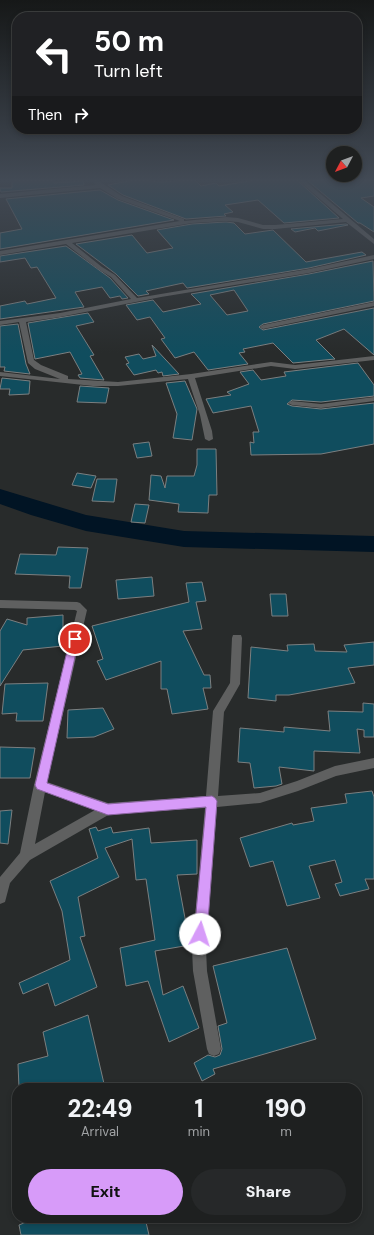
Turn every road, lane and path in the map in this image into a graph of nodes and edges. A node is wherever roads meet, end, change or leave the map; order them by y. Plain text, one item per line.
1 (87, 238) edge
2 (66, 241) junction
3 (0, 253) edge
4 (374, 257) edge
5 (136, 301) junction
6 (374, 304) edge
7 (22, 320) junction
8 (0, 323) edge
9 (263, 327) dead end
10 (374, 358) edge
11 (0, 374) edge
12 (191, 376) junction
13 (74, 382) junction
14 (374, 399) edge
15 (292, 403) dead end
16 (209, 439) dead end
17 (0, 604) edge
18 (237, 638) dead end
19 (374, 763) edge
20 (40, 785) junction
21 (212, 801) junction
22 (108, 809) junction
23 (26, 856) junction
24 (0, 897) edge
25 (214, 1049) dead end

1 - 2 street
2 - 3 street
2 - 5 street
4 - 5 street
5 - 7 street
6 - 9 street
7 - 8 street
7 - 13 street
10 - 12 street
11 - 13 street
12 - 13 street
12 - 16 street
14 - 15 street
17 - 20 street
18 - 21 street
19 - 21 street
20 - 22 street
20 - 23 street
21 - 22 street
21 - 25 street
22 - 23 street
23 - 24 street

